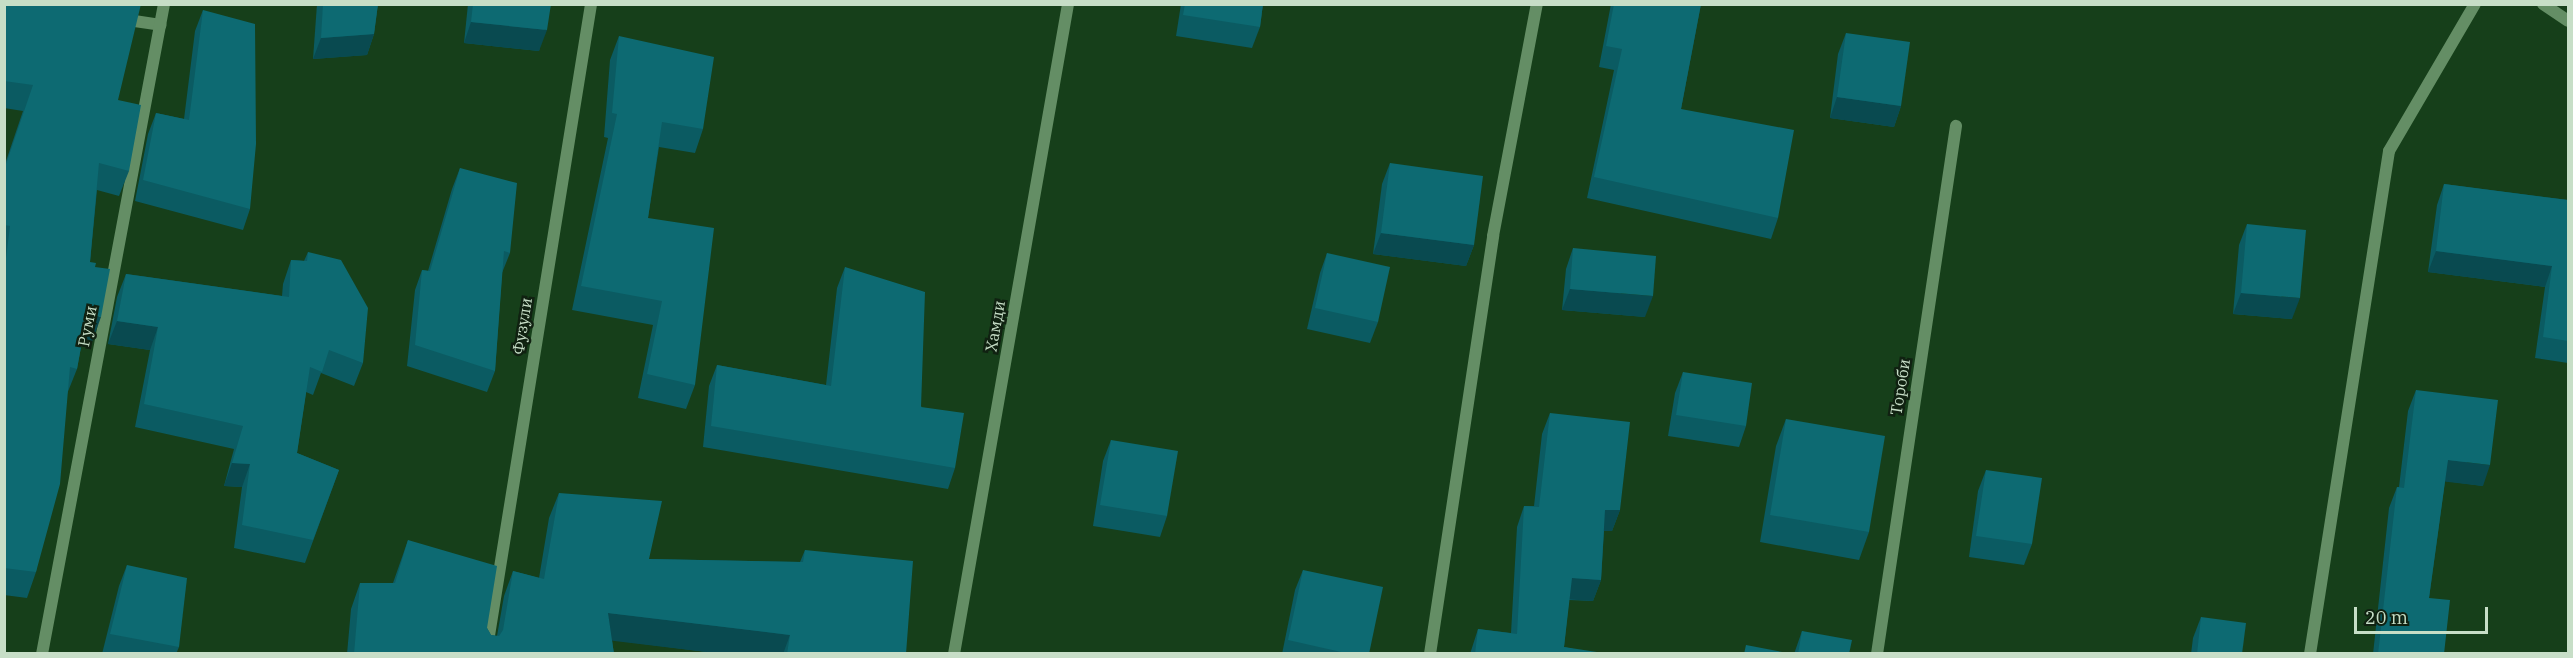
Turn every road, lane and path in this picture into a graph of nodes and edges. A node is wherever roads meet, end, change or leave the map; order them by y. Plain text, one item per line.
1 (164, 4) edge
2 (591, 4) edge
3 (1068, 4) edge
4 (1537, 4) edge
5 (2475, 4) edge
6 (2543, 4) edge
7 (103, 17) edge
8 (2568, 21) edge
9 (161, 25) junction
10 (1956, 126) dead end
11 (42, 654) edge
12 (486, 654) edge
13 (954, 654) edge
14 (1430, 654) edge
15 (1877, 654) edge
16 (2310, 654) edge

1 - 9 street, Руми
2 - 12 street, Фузули
3 - 13 street, Хамди
4 - 14 street
5 - 16 street
6 - 8 street
7 - 9 street
9 - 11 street, Руми
10 - 15 street, Тороби

